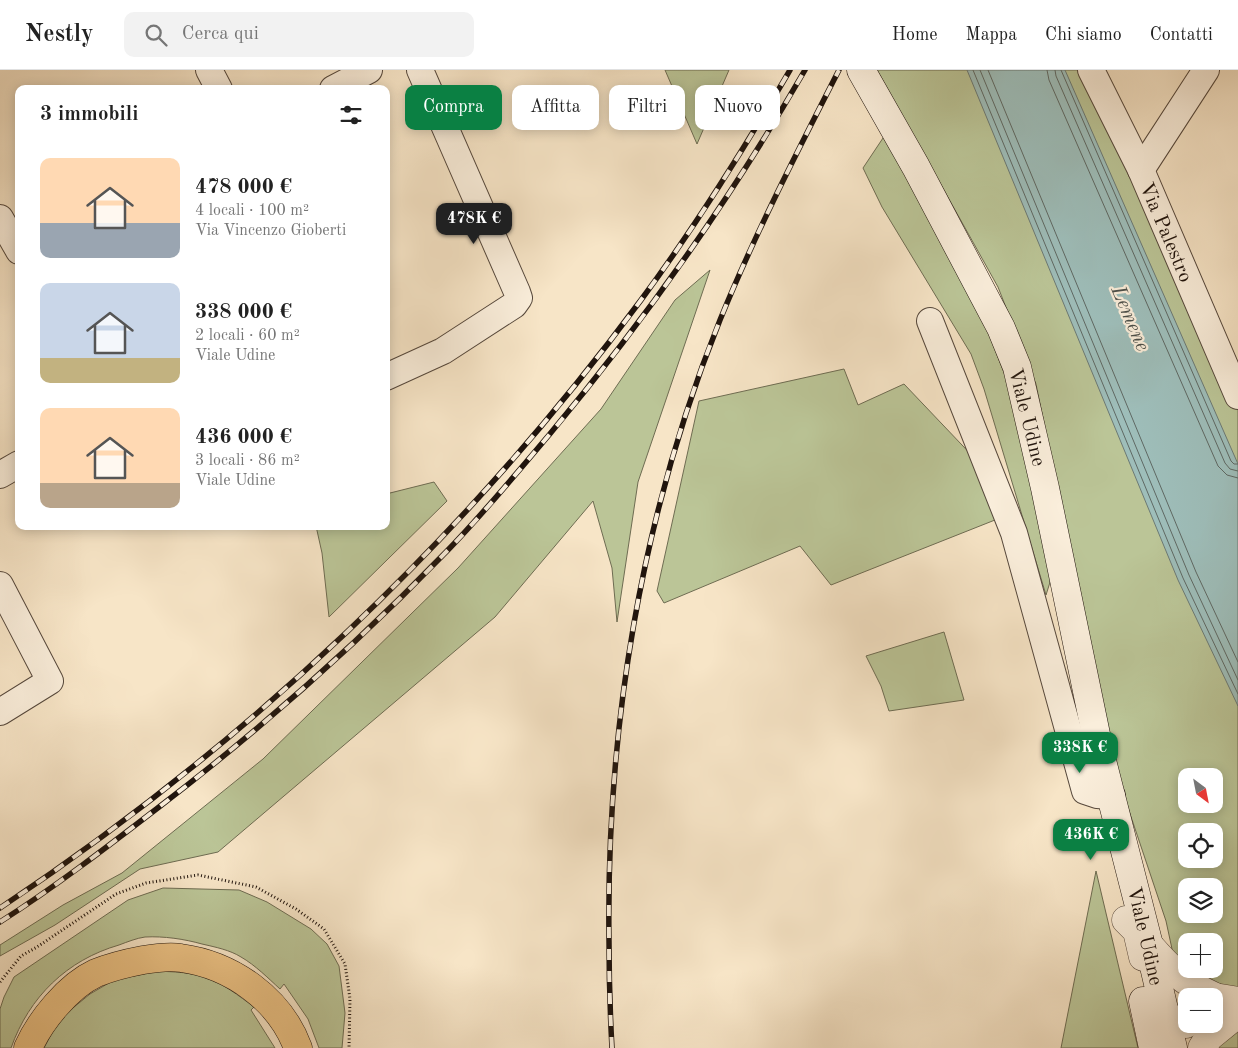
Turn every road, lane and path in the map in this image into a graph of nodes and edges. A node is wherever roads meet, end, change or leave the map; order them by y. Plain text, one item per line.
1 (210, 70) edge
2 (369, 70) edge
3 (420, 70) edge
4 (861, 70) edge
5 (1091, 70) edge
6 (1206, 70) edge
7 (217, 85) edge
8 (341, 85) edge
9 (1141, 170) junction
10 (0, 218) edge
11 (15, 244) edge
12 (930, 321) dead end
13 (390, 373) edge
14 (1238, 396) edge
15 (15, 466) edge
16 (0, 475) edge
17 (0, 585) edge
18 (0, 712) edge
19 (1107, 795) junction
20 (1126, 920) junction
21 (1149, 944) junction
22 (0, 982) edge
23 (1194, 988) edge
24 (1178, 1010) edge
25 (1178, 1015) edge
26 (1226, 1017) edge
27 (1178, 1020) edge
28 (1178, 1029) edge
29 (28, 1048) edge
30 (298, 1048) edge
31 (349, 1048) edge
32 (1153, 1048) edge
33 (1162, 1048) edge
34 (1173, 1048) edge
35 (1202, 1048) edge

1 - 7 street
2 - 8 street
3 - 13 street
4 - 19 main road, Viale Udine
5 - 9 street, Via Palestro
6 - 9 street
9 - 14 street, Via Palestro
10 - 11 street
12 - 19 street
15 - 16 street
17 - 18 street
19 - 20 main road
19 - 21 main road, Viale Udine
20 - 25 main road
20 - 32 main road
21 - 23 main road
21 - 24 main road, Viale Udine
22 - 31 path
26 - 35 main road
27 - 33 main road
28 - 34 main road, Viale Udine
29 - 30 highway

